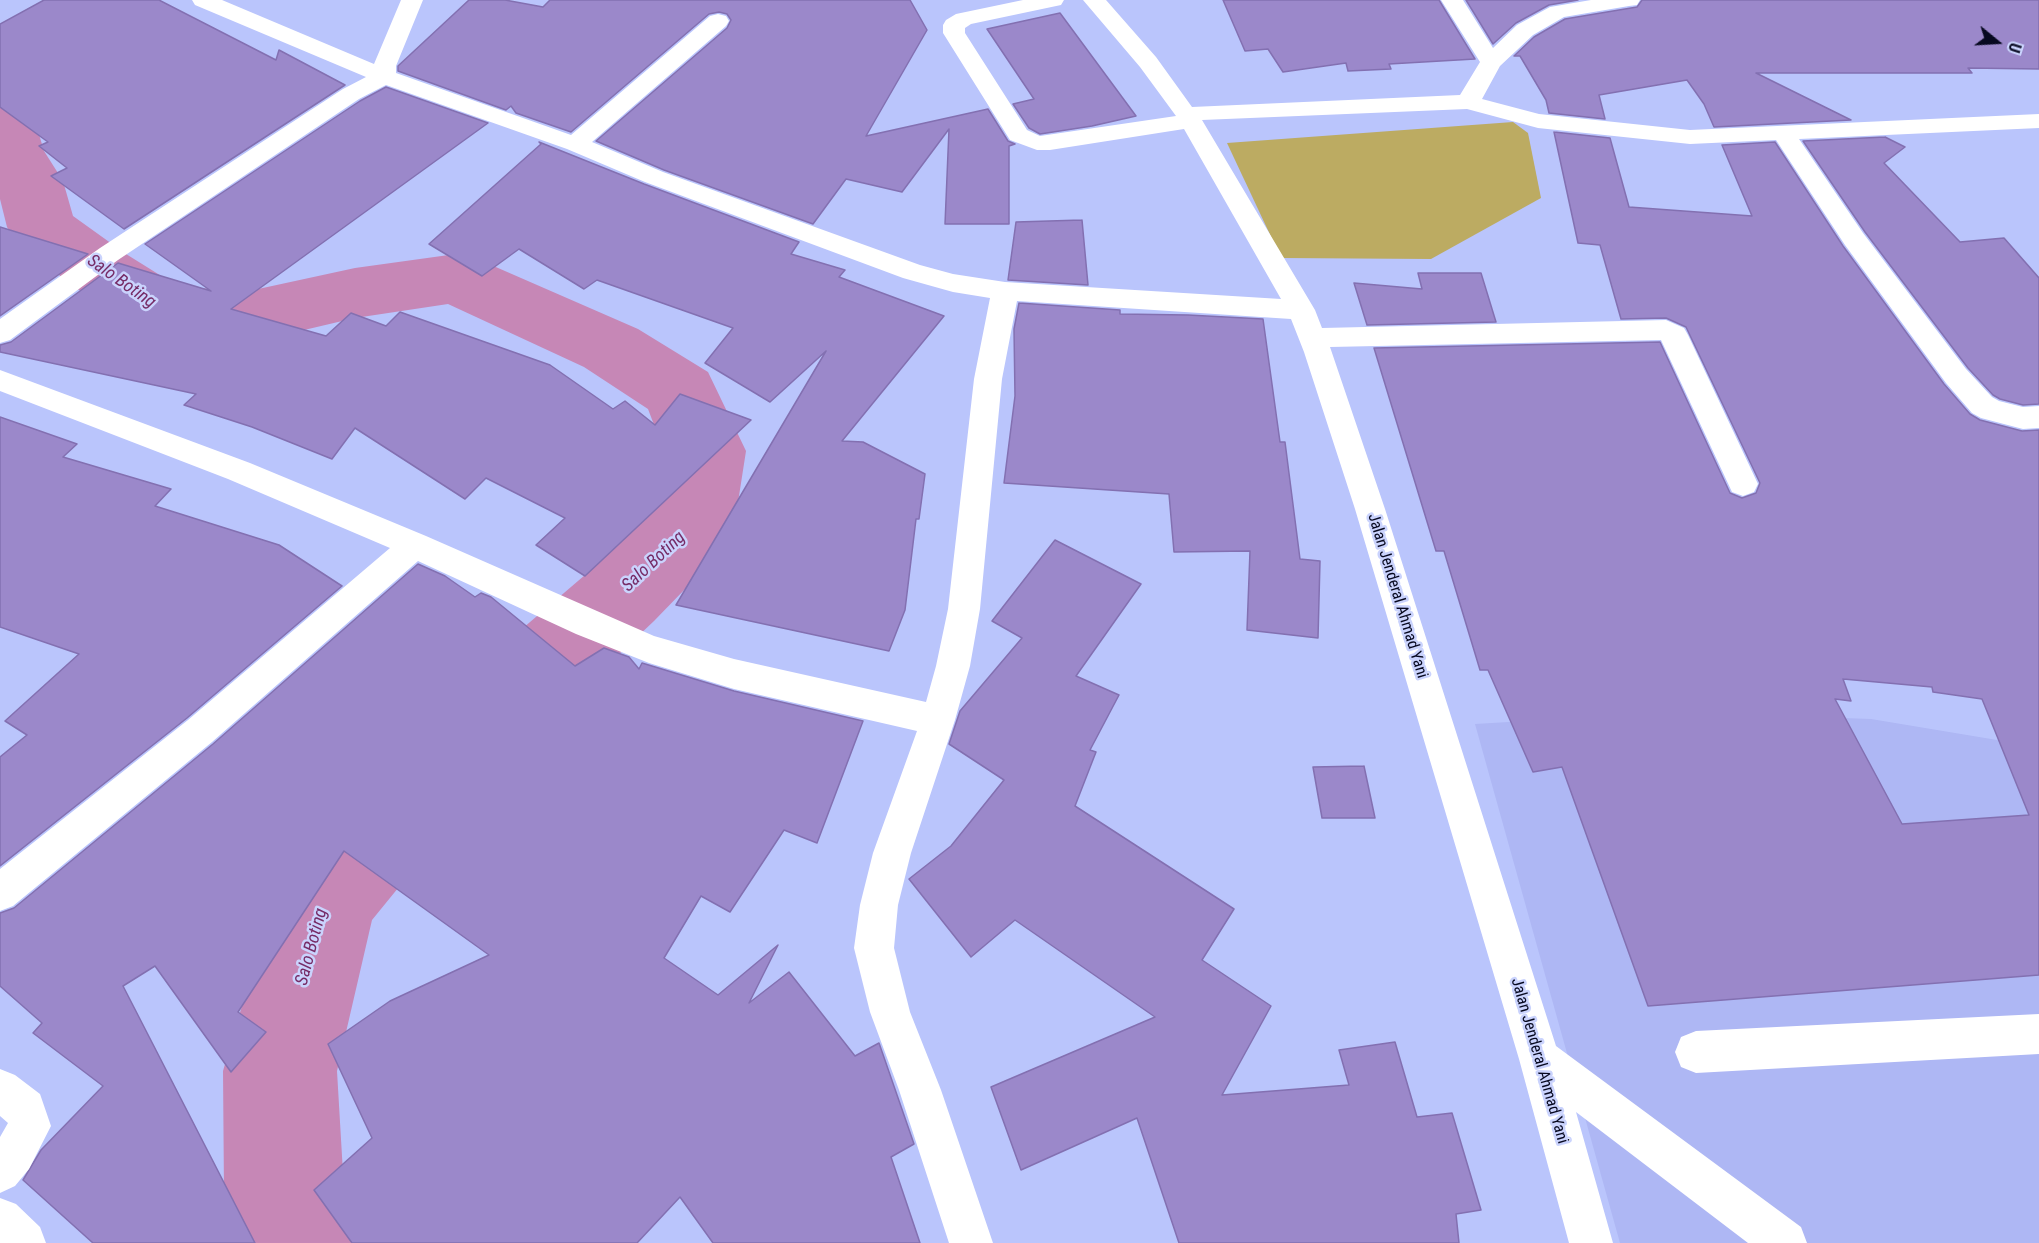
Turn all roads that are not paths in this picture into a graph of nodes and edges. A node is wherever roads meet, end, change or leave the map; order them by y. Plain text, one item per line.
1 (203, 0) edge
2 (412, 0) edge
3 (1053, 0) edge
4 (1094, 0) edge
5 (1452, 0) edge
6 (1629, 0) edge
7 (718, 21) dead end
8 (1491, 62) junction
9 (384, 77) junction
10 (1468, 102) junction
11 (1189, 118) junction
12 (2039, 121) edge
13 (1784, 133) junction
14 (575, 144) junction
15 (1005, 291) junction
16 (1306, 324) junction
17 (0, 333) edge
18 (0, 380) edge
19 (2039, 417) edge
20 (1743, 484) dead end
21 (415, 545) junction
22 (938, 720) junction
23 (0, 893) edge
24 (2039, 1034) edge
25 (1696, 1052) dead end
26 (1540, 1059) junction
27 (0, 1090) edge
28 (0, 1171) edge
29 (0, 1220) edge
30 (24, 1243) edge
31 (971, 1243) edge
32 (1591, 1243) edge
33 (1785, 1243) edge

1 - 9 street
2 - 9 street
3 - 11 street
4 - 11 street, Jalan Jenderal Ahmad Yani
5 - 8 street
6 - 8 street
7 - 14 street
8 - 10 street
9 - 14 street
9 - 17 street
10 - 11 street
10 - 13 street
11 - 16 street, Jalan Jenderal Ahmad Yani
12 - 13 street
13 - 19 street
14 - 15 street
15 - 16 street
15 - 22 street
16 - 20 street
16 - 26 street, Jalan Jenderal Ahmad Yani
18 - 21 street
21 - 22 street
21 - 23 street
22 - 31 street
24 - 25 street
26 - 32 street, Jalan Jenderal Ahmad Yani
26 - 33 street
27 - 28 street
29 - 30 street

